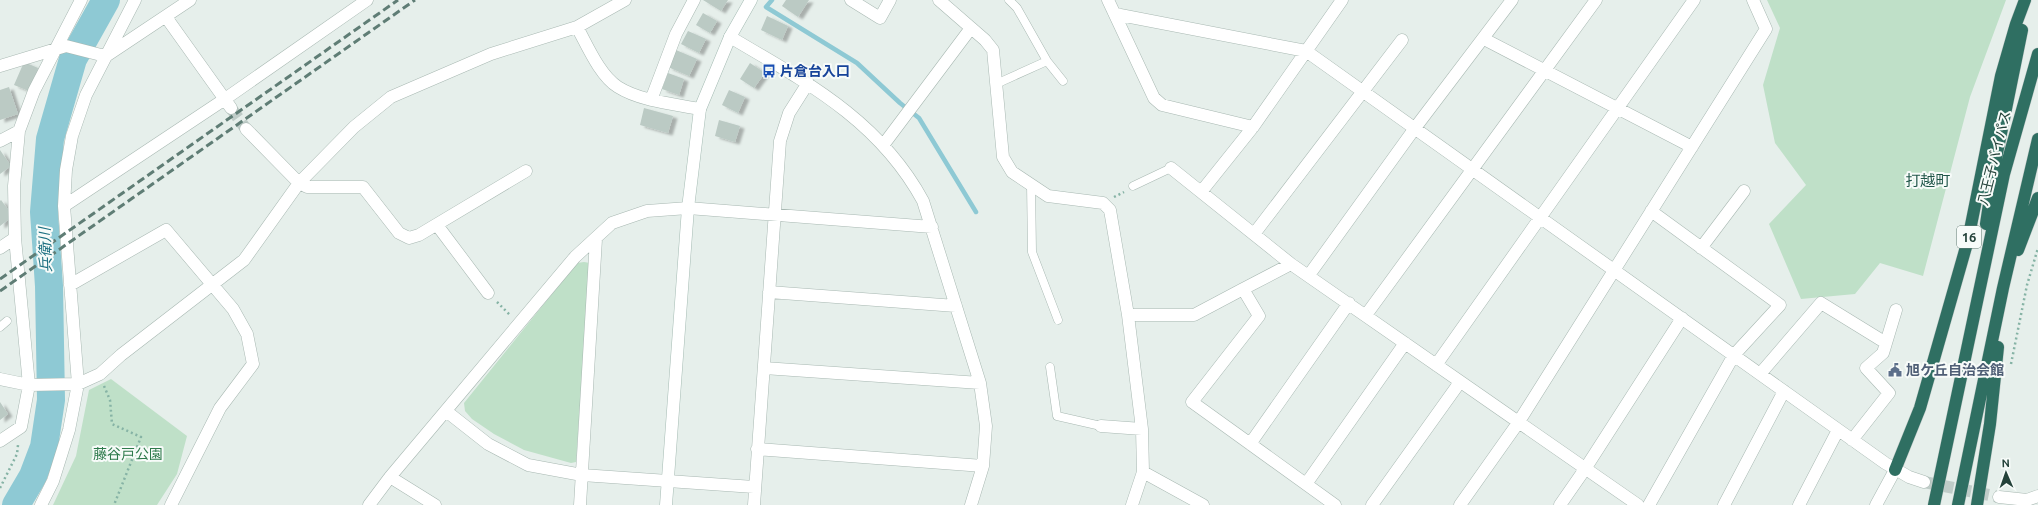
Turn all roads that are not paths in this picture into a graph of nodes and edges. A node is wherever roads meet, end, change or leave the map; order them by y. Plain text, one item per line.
1 (81, 0) edge
2 (135, 0) edge
3 (190, 0) edge
4 (367, 0) edge
5 (625, 0) edge
6 (694, 0) edge
7 (751, 0) edge
8 (851, 0) edge
9 (890, 0) edge
10 (939, 0) edge
11 (1008, 0) edge
12 (1108, 0) edge
13 (1342, 0) edge
14 (1512, 0) edge
15 (1596, 0) edge
16 (1694, 0) edge
17 (1753, 0) edge
18 (2027, 0) edge
19 (1115, 14) junction
20 (166, 17) junction
21 (576, 27) junction
22 (971, 28) junction
23 (730, 37) junction
24 (1484, 39) junction
25 (1402, 40) dead end
26 (61, 47) junction
27 (1306, 50) junction
28 (100, 54) junction
29 (2038, 54) edge
30 (1047, 61) junction
31 (0, 66) edge
32 (1545, 70) junction
33 (1063, 81) dead end
34 (808, 83) junction
35 (996, 84) junction
36 (1363, 91) junction
37 (651, 100) junction
38 (228, 104) junction
39 (1618, 108) junction
40 (700, 109) junction
41 (1253, 127) junction
42 (1415, 128) junction
43 (246, 129) tunnel mouth
44 (19, 131) junction
45 (2038, 139) edge
46 (0, 141) edge
47 (884, 144) junction
48 (1692, 147) junction
49 (1171, 168) joint
50 (1473, 169) junction
51 (526, 171) dead end
52 (299, 183) junction
53 (1031, 184) junction
54 (1133, 186) road end
55 (1744, 191) dead end
56 (1201, 192) junction
57 (2038, 198) edge
58 (64, 206) junction
59 (688, 208) junction
60 (1651, 211) junction
61 (775, 214) junction
62 (1541, 217) junction
63 (437, 225) junction
64 (932, 227) junction
65 (1254, 234) junction
66 (15, 238) junction
67 (596, 239) junction
68 (0, 248) edge
69 (1701, 248) junction
70 (1291, 264) junction
71 (1614, 270) junction
72 (1309, 275) junction
73 (70, 285) junction
74 (211, 285) junction
75 (2004, 288) junction
76 (1244, 289) junction
77 (769, 292) junction
78 (488, 293) road end
79 (1349, 303) junction
80 (956, 306) junction
81 (1896, 310) dead end
82 (1128, 315) junction
83 (1366, 315) junction
84 (1682, 318) junction
85 (1058, 320) dead end
86 (1970, 336) junction
87 (1405, 343) junction
88 (1886, 343) junction
89 (1734, 356) junction
90 (1436, 365) junction
91 (764, 368) junction
92 (1050, 368) dead end
93 (1760, 374) junction
94 (0, 379) edge
95 (1460, 382) junction
96 (980, 383) junction
97 (78, 384) junction
98 (29, 385) junction
99 (1784, 391) junction
100 (446, 411) junction
101 (1518, 423) junction
102 (1100, 426) joint
103 (1142, 429) junction
104 (1838, 430) junction
105 (1852, 440) junction
106 (0, 441) edge
107 (1250, 444) junction
108 (757, 449) junction
109 (983, 466) junction
110 (1585, 469) junction
111 (1895, 470) junction
112 (1142, 472) junction
113 (582, 475) junction
114 (390, 477) junction
115 (668, 481) junction
116 (1924, 482) tunnel mouth
117 (1306, 484) junction
118 (754, 487) junction
119 (1999, 496) tunnel mouth
120 (2031, 500) edge
121 (41, 505) edge
122 (171, 505) edge
123 (369, 505) edge
124 (435, 505) edge
125 (580, 505) edge
126 (666, 505) edge
127 (754, 505) edge
128 (971, 505) edge
129 (1132, 505) edge
130 (1204, 505) edge
131 (1335, 505) edge
132 (1372, 505) edge
133 (1460, 505) edge
134 (1560, 505) edge
135 (1638, 505) edge
136 (1649, 505) edge
137 (1724, 505) edge
138 (1799, 505) edge
139 (1876, 505) edge
140 (1934, 505) edge
141 (1958, 505) edge
142 (1977, 505) edge

1 - 26 street
2 - 28 street
3 - 20 street
4 - 38 street
5 - 21 street
6 - 37 street
7 - 23 street
8 - 9 street
10 - 22 street
11 - 30 lane
12 - 19 street
13 - 27 street
14 - 24 street
15 - 32 street
16 - 39 street
17 - 48 street
18 - 86 highway, 16
18 - 111 highway, 16
19 - 27 street
19 - 41 street
20 - 28 street
20 - 38 street
21 - 37 street
21 - 52 street
22 - 35 street
22 - 47 street
23 - 34 street
23 - 40 street
24 - 32 street
24 - 42 street
25 - 36 street
26 - 28 street
26 - 31 street
26 - 44 street
27 - 36 street
27 - 41 street
28 - 58 street
29 - 86 highway, 八王子バイパス / 16
30 - 33 lane
30 - 35 lane
32 - 39 street
32 - 50 street
34 - 47 street
34 - 61 street
35 - 53 street
36 - 42 street
36 - 65 street
37 - 40 street
38 - 58 street
39 - 48 street
39 - 62 street
40 - 59 street
41 - 56 street
42 - 50 street
42 - 72 street
43 - 52 street
44 - 46 street
44 - 66 street
45 - 75 highway
47 - 64 street
48 - 60 street
49 - 54 lane
49 - 56 street
50 - 62 street
50 - 83 street
51 - 63 street
52 - 63 street
52 - 74 street
53 - 82 street
53 - 85 lane
55 - 69 street
56 - 65 street
57 - 75 highway
58 - 73 street
59 - 61 street
59 - 67 street
59 - 115 street
60 - 69 street
60 - 71 street
61 - 64 street
61 - 77 street
62 - 71 street
62 - 90 street
63 - 78 street
64 - 80 street
65 - 70 street
66 - 68 street
66 - 98 street
67 - 100 street
67 - 113 street
69 - 89 street
70 - 72 street
70 - 76 street
71 - 84 street
71 - 101 street
72 - 79 street
73 - 74 street
73 - 97 street
74 - 97 street
74 - 122 street
75 - 141 highway
75 - 142 highway
76 - 82 street
76 - 107 street
77 - 80 street
77 - 91 street
79 - 83 street
79 - 107 street
80 - 96 street
81 - 88 street
82 - 103 street
83 - 87 street
84 - 89 street
84 - 110 street
86 - 140 highway, 八王子バイパス / 16
87 - 90 street
87 - 117 street
88 - 93 street
88 - 105 street
89 - 93 street
89 - 136 street
90 - 95 street
91 - 96 street
91 - 108 street
92 - 102 lane
93 - 99 street
94 - 98 street
95 - 101 street
95 - 132 street
96 - 109 street
97 - 98 street
97 - 121 street
98 - 106 street
99 - 104 street
99 - 137 street
100 - 113 street
100 - 114 street
101 - 110 street
101 - 133 street
102 - 103 street
103 - 112 street
104 - 105 street
104 - 138 street
105 - 111 street
107 - 117 street
108 - 109 street
108 - 118 street
109 - 128 street
110 - 134 street
110 - 135 street
111 - 116 street
111 - 139 street
112 - 129 street
112 - 130 street
113 - 115 street
113 - 125 street
114 - 123 street
114 - 124 street
115 - 118 street
115 - 126 street
117 - 131 street
118 - 127 street
119 - 120 street

